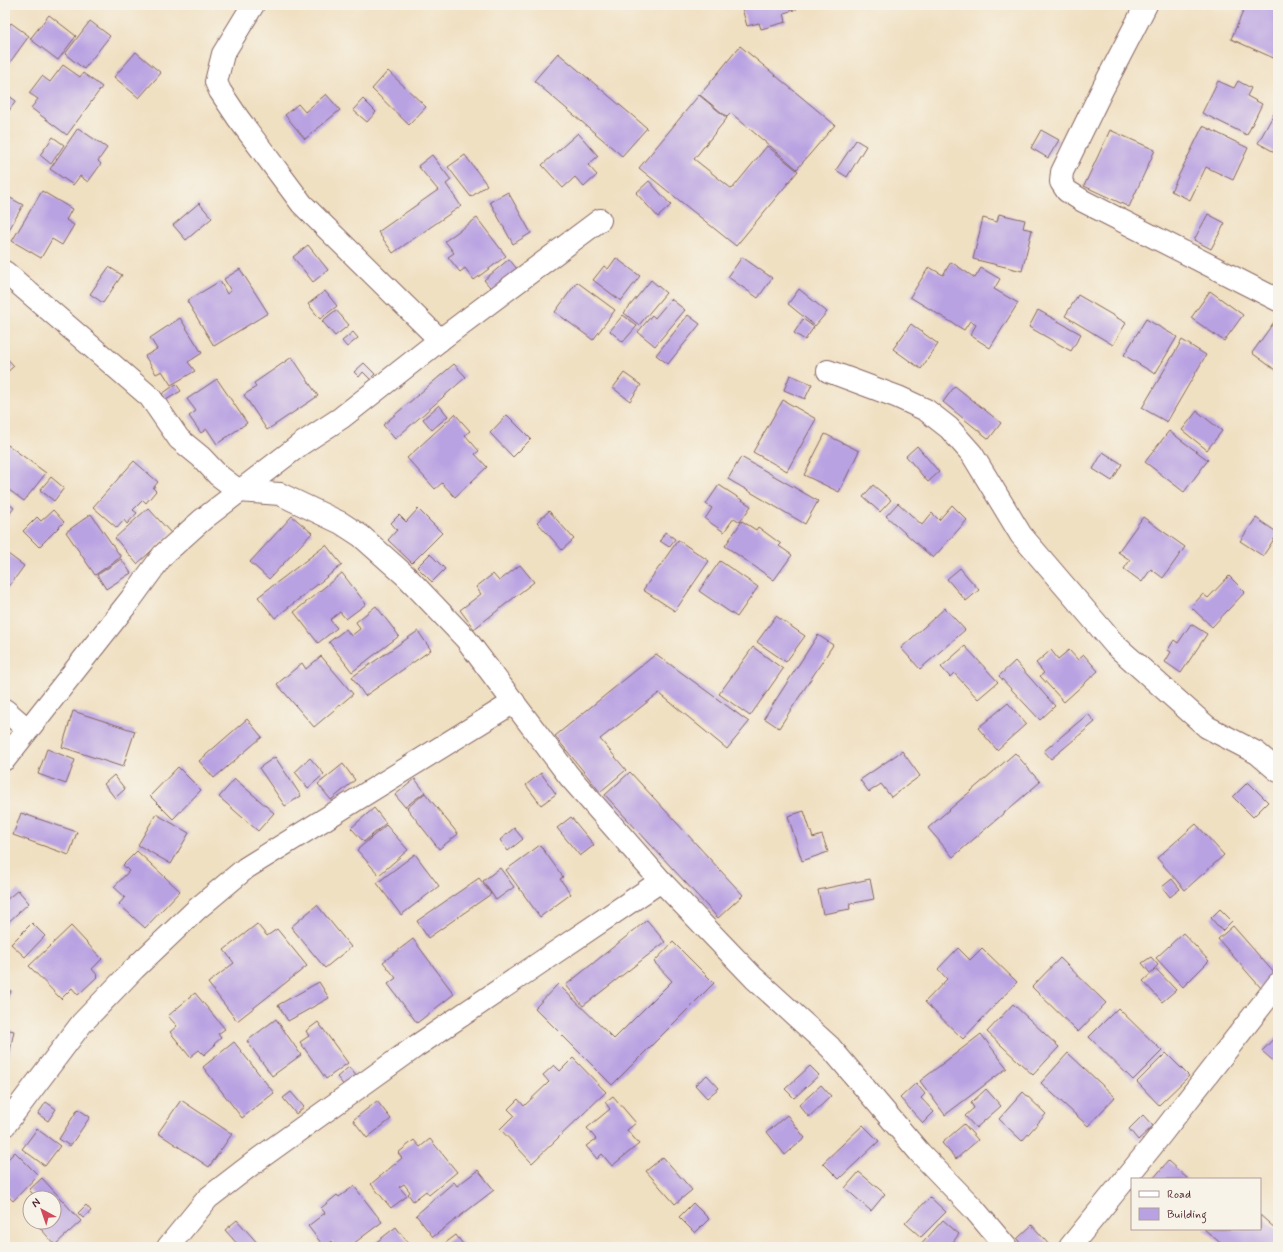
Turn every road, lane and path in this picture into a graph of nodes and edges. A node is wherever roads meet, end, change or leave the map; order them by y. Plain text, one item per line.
1 (253, 5) edge
2 (1146, 5) edge
3 (600, 220) dead end
4 (5, 272) edge
5 (1278, 300) edge
6 (440, 340) junction
7 (828, 370) dead end
8 (239, 491) junction
9 (514, 702) junction
10 (5, 710) edge
11 (27, 729) junction
12 (5, 759) edge
13 (1278, 771) edge
14 (661, 881) junction
15 (1278, 984) edge
16 (5, 1125) edge
17 (168, 1247) edge
18 (1006, 1247) edge
19 (1070, 1247) edge

1 - 6 street
2 - 5 street
3 - 6 street
4 - 8 street
6 - 8 street
7 - 13 street
8 - 9 street
8 - 11 street
9 - 14 street
9 - 16 street
10 - 11 street
11 - 12 street
14 - 17 street
14 - 18 street
15 - 19 street

